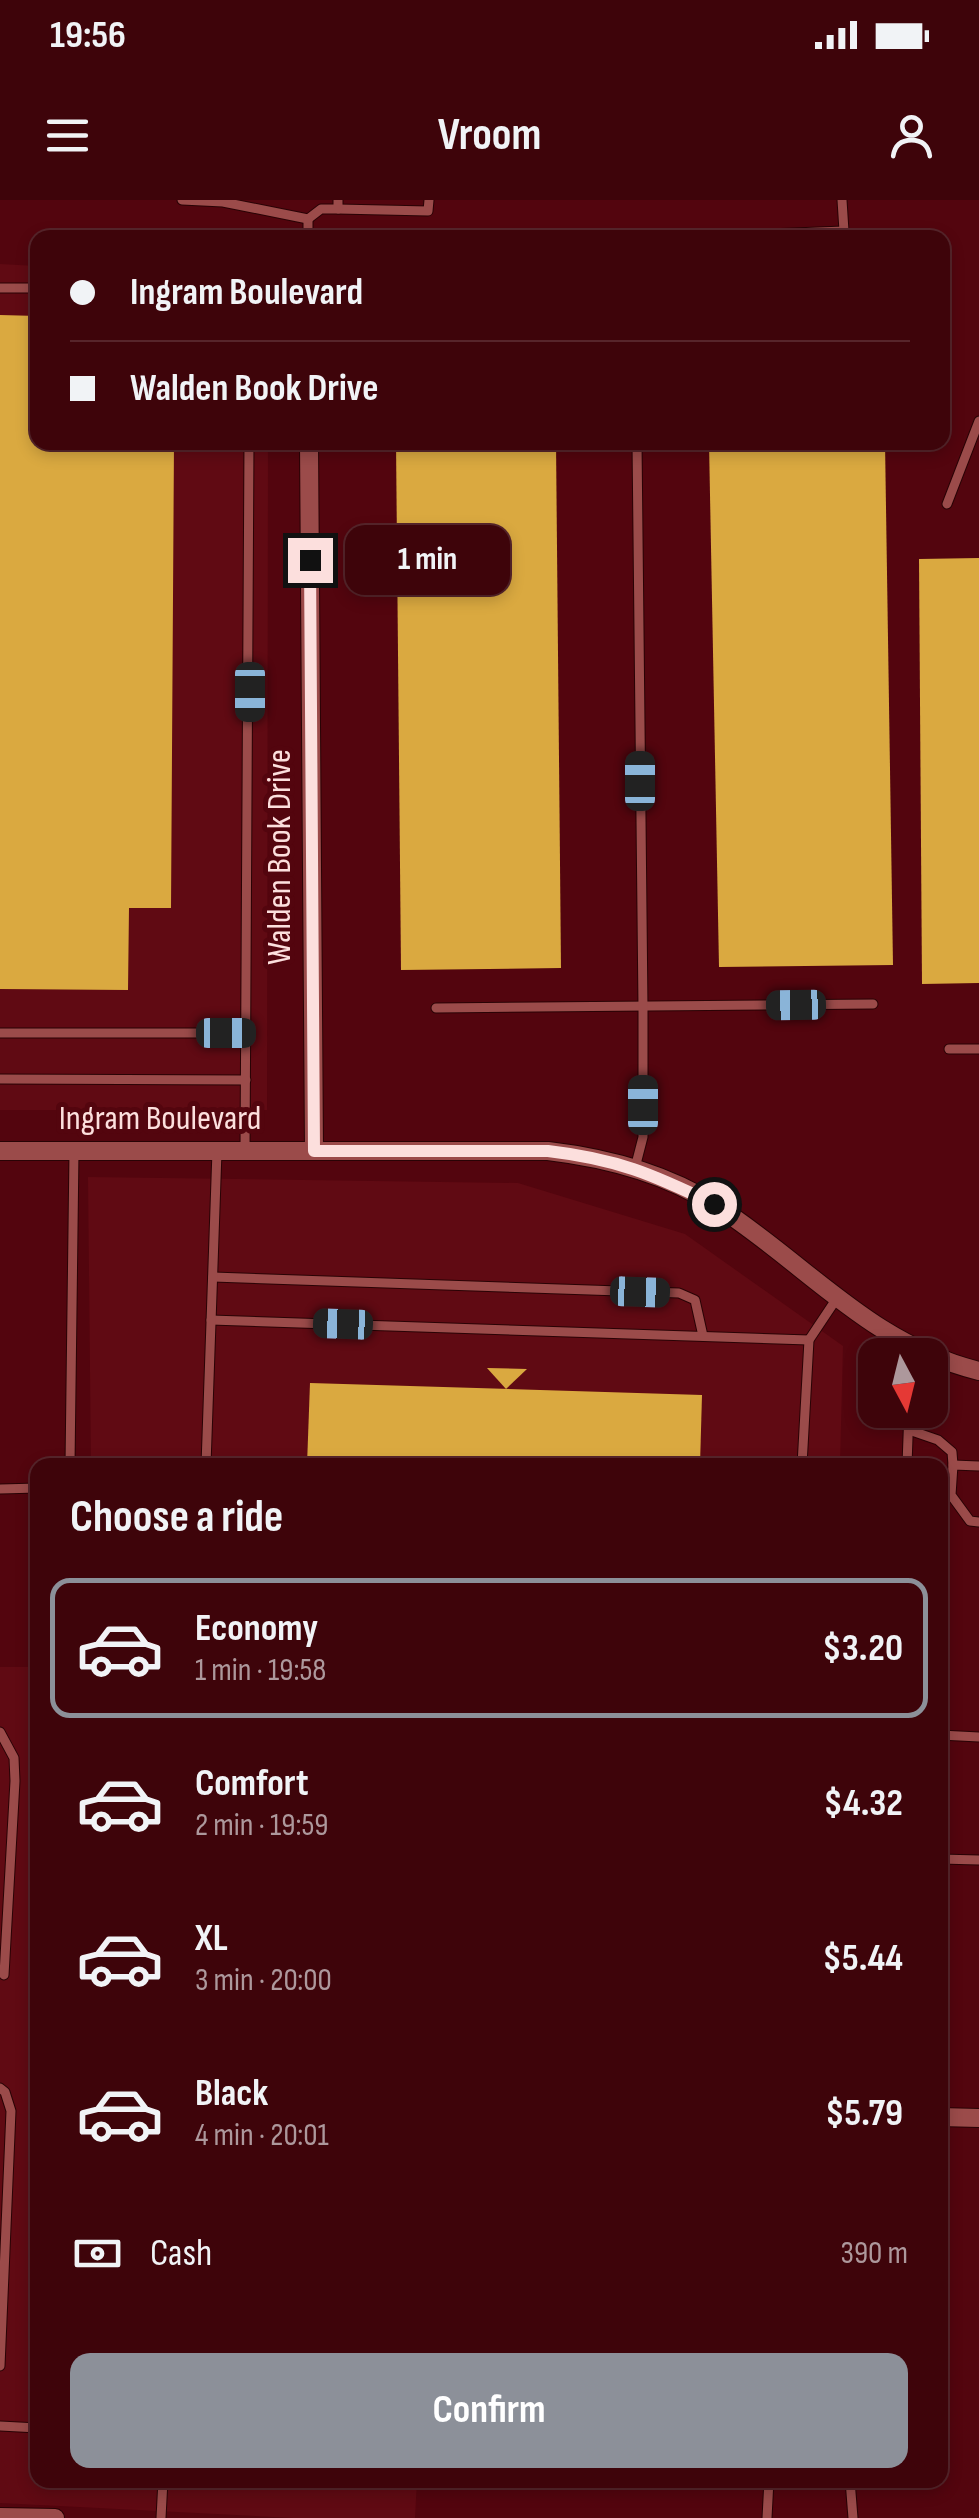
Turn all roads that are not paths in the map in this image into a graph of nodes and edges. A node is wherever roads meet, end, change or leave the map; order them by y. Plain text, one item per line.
1 (182, 200) edge
2 (429, 200) edge
3 (842, 200) edge
4 (338, 204) edge
5 (308, 219) junction
6 (308, 230) edge
7 (844, 230) edge
8 (0, 288) edge
9 (30, 288) edge
10 (979, 421) edge
11 (249, 450) edge
12 (309, 450) edge
13 (637, 450) edge
14 (947, 504) dead end
15 (873, 1004) dead end
16 (643, 1007) junction
17 (436, 1008) dead end
18 (0, 1032) edge
19 (247, 1033) junction
20 (979, 1048) edge
21 (949, 1049) dead end
22 (0, 1079) edge
23 (246, 1080) junction
24 (0, 1151) edge
25 (74, 1151) junction
26 (217, 1151) junction
27 (246, 1151) junction
28 (314, 1151) junction
29 (636, 1168) junction
30 (213, 1277) junction
31 (837, 1298) junction
32 (211, 1320) junction
33 (703, 1336) junction
34 (894, 1338) edge
35 (810, 1340) junction
36 (948, 1364) edge
37 (979, 1371) edge
38 (909, 1430) joint
39 (70, 1458) edge
40 (206, 1458) edge
41 (802, 1458) edge
42 (907, 1458) edge
43 (953, 1465) junction
44 (979, 1466) edge
45 (30, 1488) edge
46 (0, 1490) edge
47 (979, 1522) edge
48 (0, 1732) edge
49 (948, 1736) edge
50 (979, 1736) edge
51 (948, 1859) edge
52 (979, 1860) edge
53 (4, 1975) dead end
54 (0, 2088) edge
55 (948, 2117) edge
56 (979, 2118) edge
57 (0, 2366) edge
58 (0, 2426) edge
59 (30, 2428) edge
60 (163, 2488) edge
61 (768, 2488) edge
62 (851, 2488) edge
63 (0, 2517) edge
64 (55, 2518) edge
65 (161, 2518) edge
66 (766, 2518) edge
67 (853, 2518) edge

1 - 5 lane
2 - 4 lane
3 - 7 lane
4 - 5 lane
5 - 6 lane
8 - 9 lane
10 - 14 lane
11 - 19 lane
12 - 28 street, Walden Book Drive
13 - 16 lane
15 - 16 lane
16 - 17 lane
16 - 29 lane
18 - 19 lane
19 - 23 lane
20 - 21 lane
22 - 23 lane
23 - 27 lane
24 - 25 street, Ingram Boulevard
25 - 26 street, Ingram Boulevard
25 - 39 lane
26 - 27 street, Ingram Boulevard
26 - 30 lane
27 - 28 street, Ingram Boulevard
28 - 29 street, Ingram Boulevard
29 - 31 street, Ingram Boulevard
30 - 32 lane
30 - 33 lane
31 - 34 street, Ingram Boulevard
31 - 35 lane
32 - 33 lane
32 - 40 lane
33 - 35 lane
35 - 41 lane
36 - 37 street, Ingram Boulevard
38 - 42 lane
38 - 43 lane
43 - 44 lane
43 - 47 lane
45 - 46 lane
48 - 53 lane
49 - 50 lane
51 - 52 lane
54 - 57 lane
55 - 56 street
58 - 59 lane
60 - 65 lane
61 - 66 lane
62 - 67 lane
63 - 64 street

